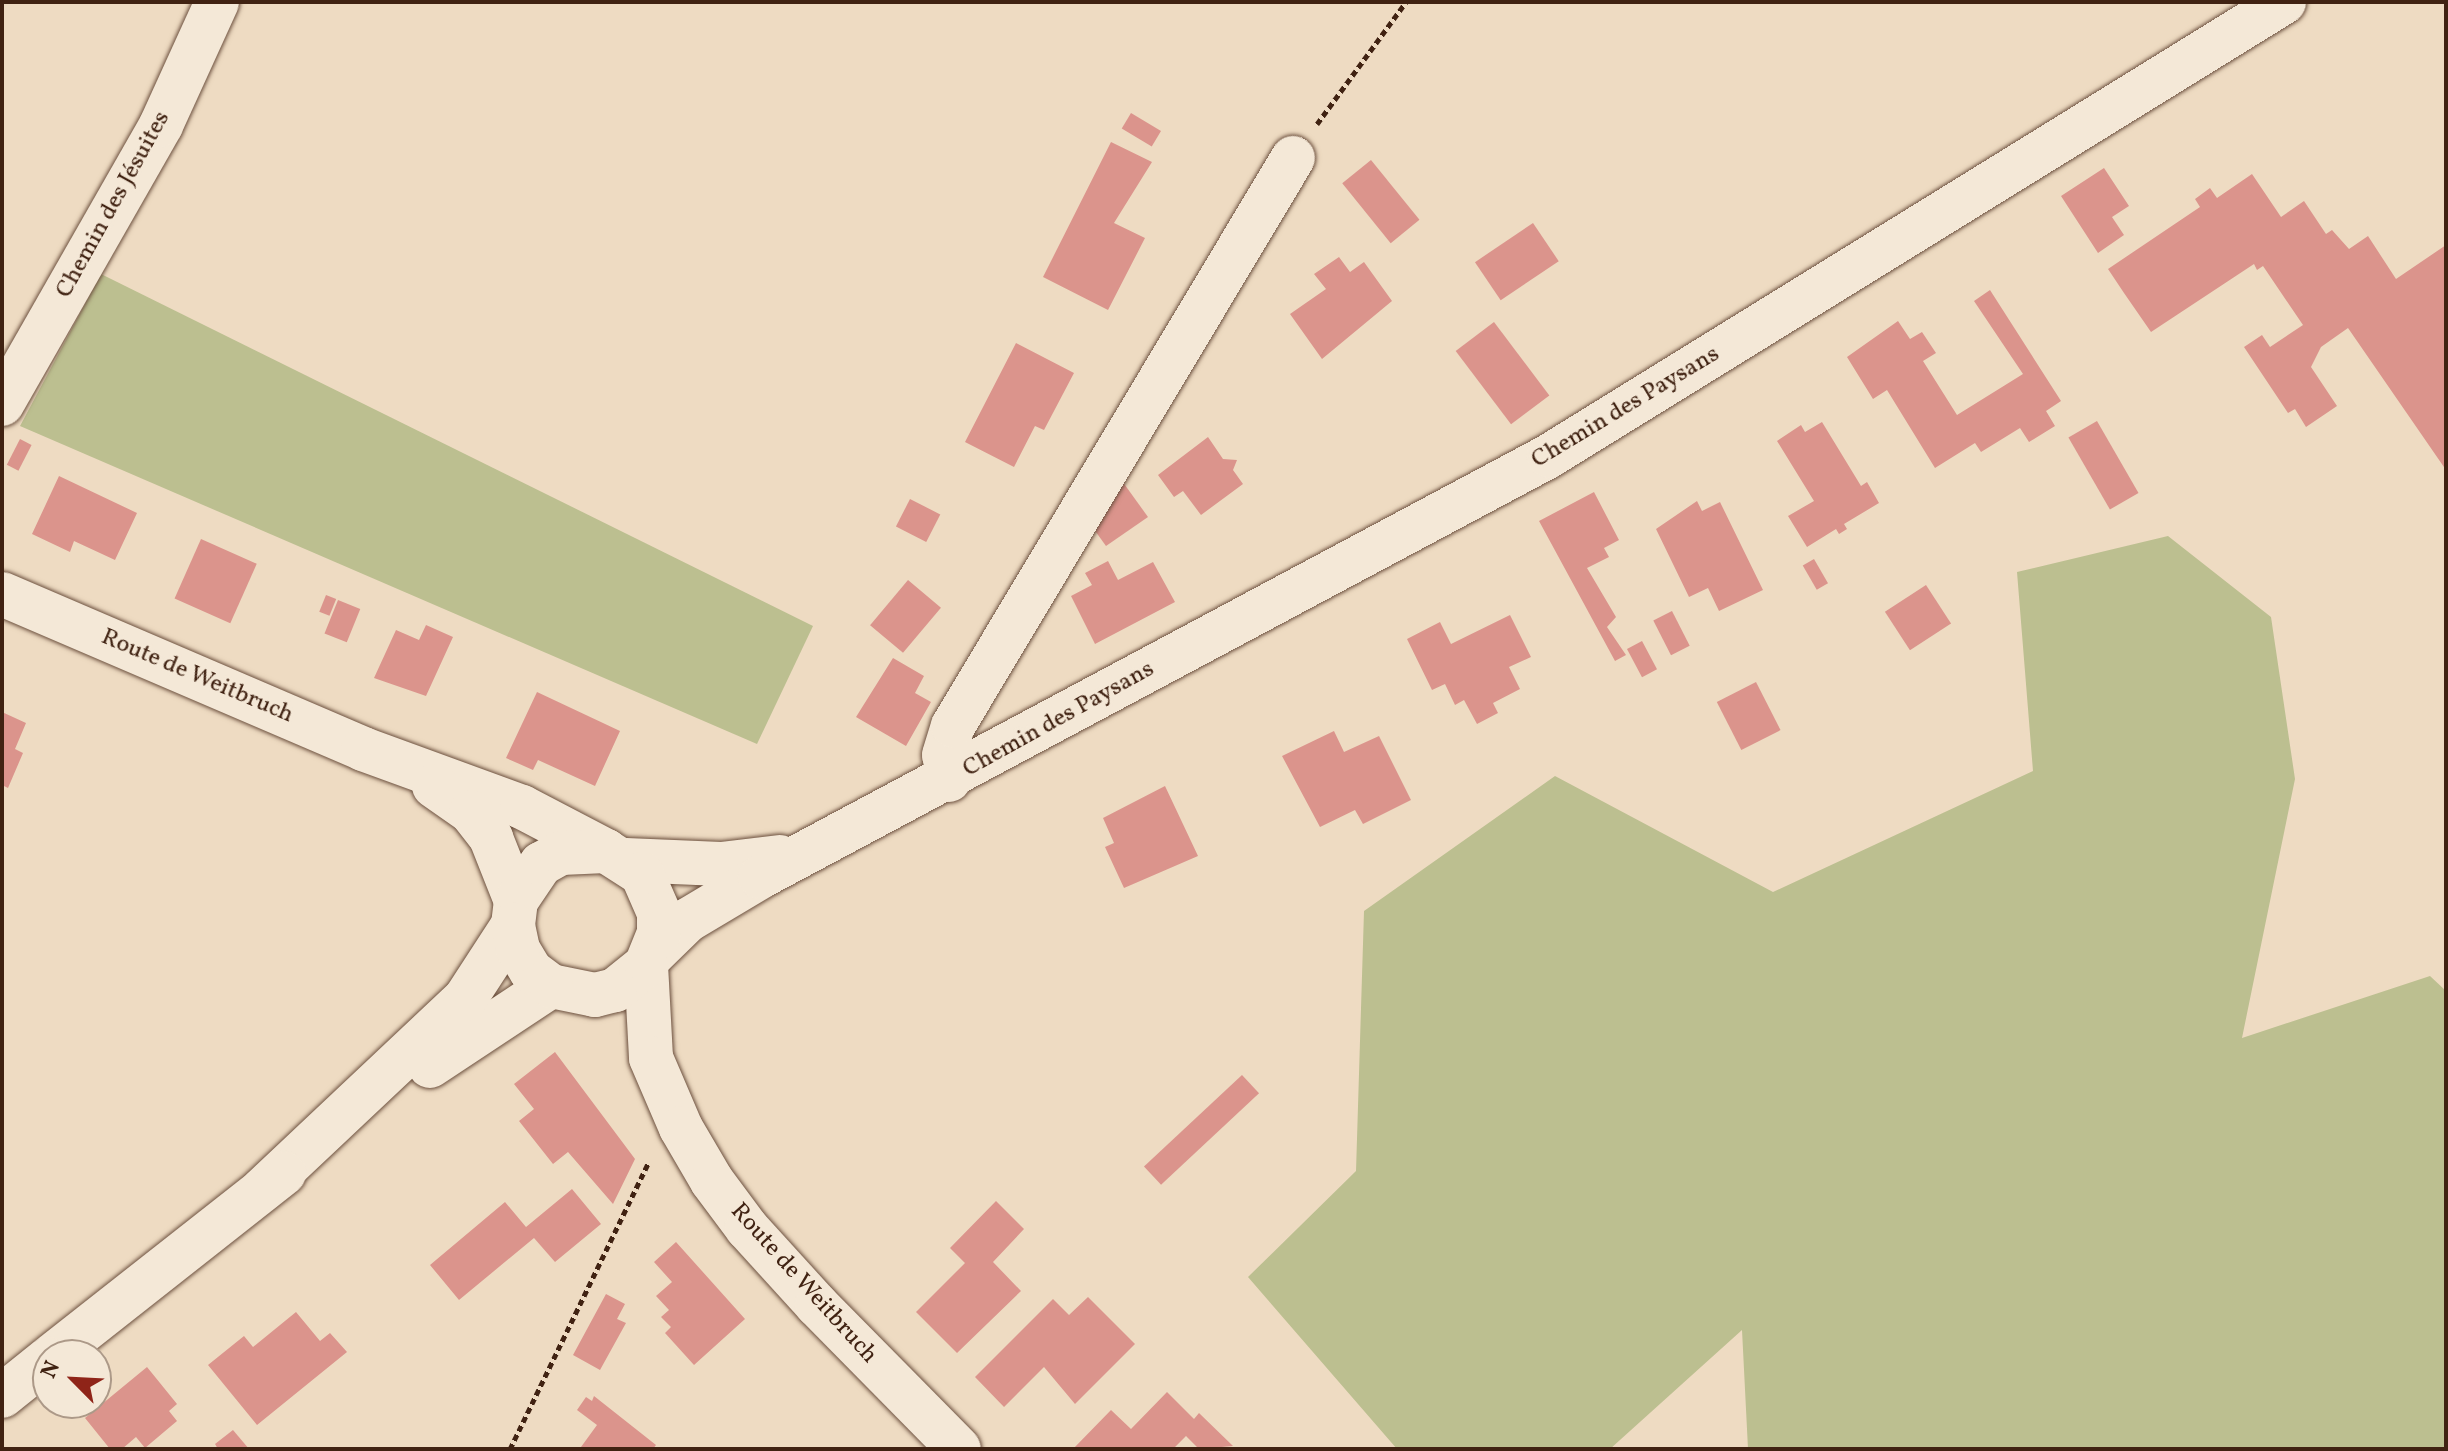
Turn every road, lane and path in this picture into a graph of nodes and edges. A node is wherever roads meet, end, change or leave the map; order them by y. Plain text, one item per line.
1 (217, 2) edge
2 (1406, 2) edge
3 (2284, 2) edge
4 (1293, 158) joint
5 (2, 404) edge
6 (2, 594) edge
7 (391, 760) junction
8 (949, 780) junction
9 (806, 852) junction
10 (616, 855) junction
11 (515, 913) junction
12 (649, 960) junction
13 (563, 990) junction
14 (651, 1058) junction
15 (681, 1128) junction
16 (262, 1190) junction
17 (73, 1339) edge
18 (32, 1372) edge
19 (2, 1396) edge
20 (510, 1449) edge
21 (959, 1449) edge

1 - 5 street, Chemin des Jésuites
2 - 4 path
3 - 8 street, Chemin des Paysans
4 - 8 street, Chemin des Paysans
6 - 7 street, Route de Weitbruch
7 - 10 street, Route de Weitbruch
7 - 11 street, Route de Weitbruch
8 - 9 street, Chemin des Paysans
9 - 10 street, Chemin des Paysans
9 - 12 street, Chemin des Paysans
10 - 11 street
10 - 12 street, Route de Weitbruch
11 - 13 street, Route de Weitbruch
11 - 16 street
12 - 13 street
12 - 14 street, Route de Weitbruch
13 - 14 street, Route de Weitbruch
13 - 16 street
14 - 15 street, Route de Weitbruch
15 - 20 path
15 - 21 street, Route de Weitbruch
16 - 17 street
18 - 19 street

